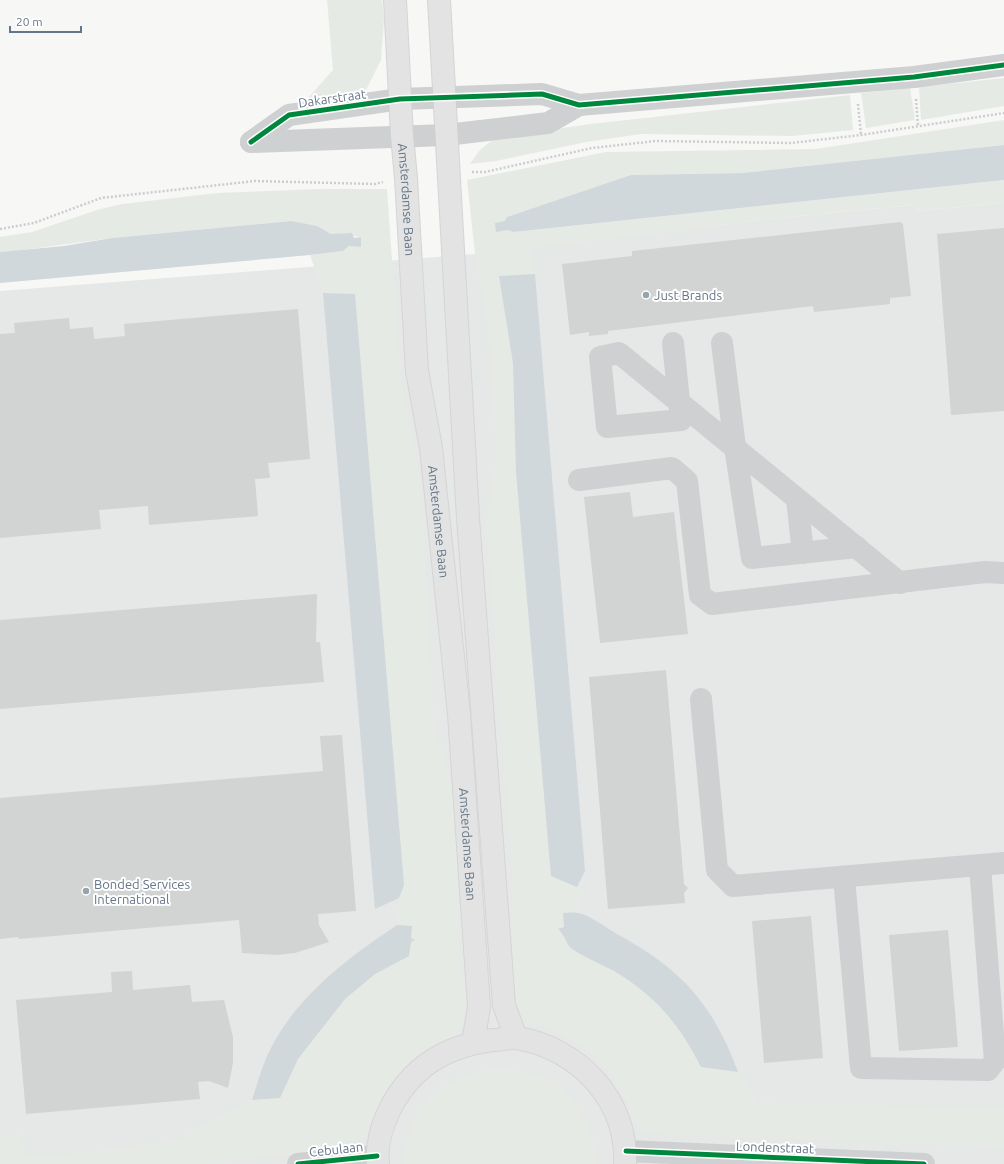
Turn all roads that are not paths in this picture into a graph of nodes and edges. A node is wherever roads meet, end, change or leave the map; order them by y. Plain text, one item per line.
1 (395, 0) edge
2 (439, 0) edge
3 (1004, 65) edge
4 (444, 98) junction
5 (400, 99) junction
6 (579, 106) junction
7 (446, 135) junction
8 (402, 136) junction
9 (674, 343) dead end
10 (722, 343) dead end
11 (735, 447) junction
12 (579, 480) dead end
13 (797, 499) junction
14 (857, 547) junction
15 (803, 553) junction
16 (1004, 573) edge
17 (900, 582) junction
18 (701, 699) dead end
19 (1004, 863) edge
20 (980, 866) junction
21 (844, 878) junction
22 (516, 1038) junction
23 (474, 1043) junction
24 (625, 1158) edge
25 (377, 1160) edge
26 (298, 1164) edge
27 (924, 1164) edge

1 - 5 main road, Amsterdamse Baan
2 - 4 main road, Amsterdamse Baan
3 - 6 street
4 - 5 street
4 - 6 street
4 - 7 main road, Amsterdamse Baan
5 - 8 main road, Amsterdamse Baan
5 - 8 street, Dakarstraat
6 - 7 street
7 - 8 street
7 - 22 main road, Amsterdamse Baan
8 - 23 main road, Amsterdamse Baan
9 - 11 street
10 - 11 street
11 - 13 street
11 - 15 street
12 - 17 street
13 - 14 street
13 - 15 street
14 - 15 street
14 - 17 street
16 - 17 street
18 - 21 street
19 - 20 street
20 - 21 street
20 - 21 street
22 - 23 main road
22 - 24 main road
23 - 25 main road
24 - 27 street, Londenstraat
25 - 26 street, Cebulaan

